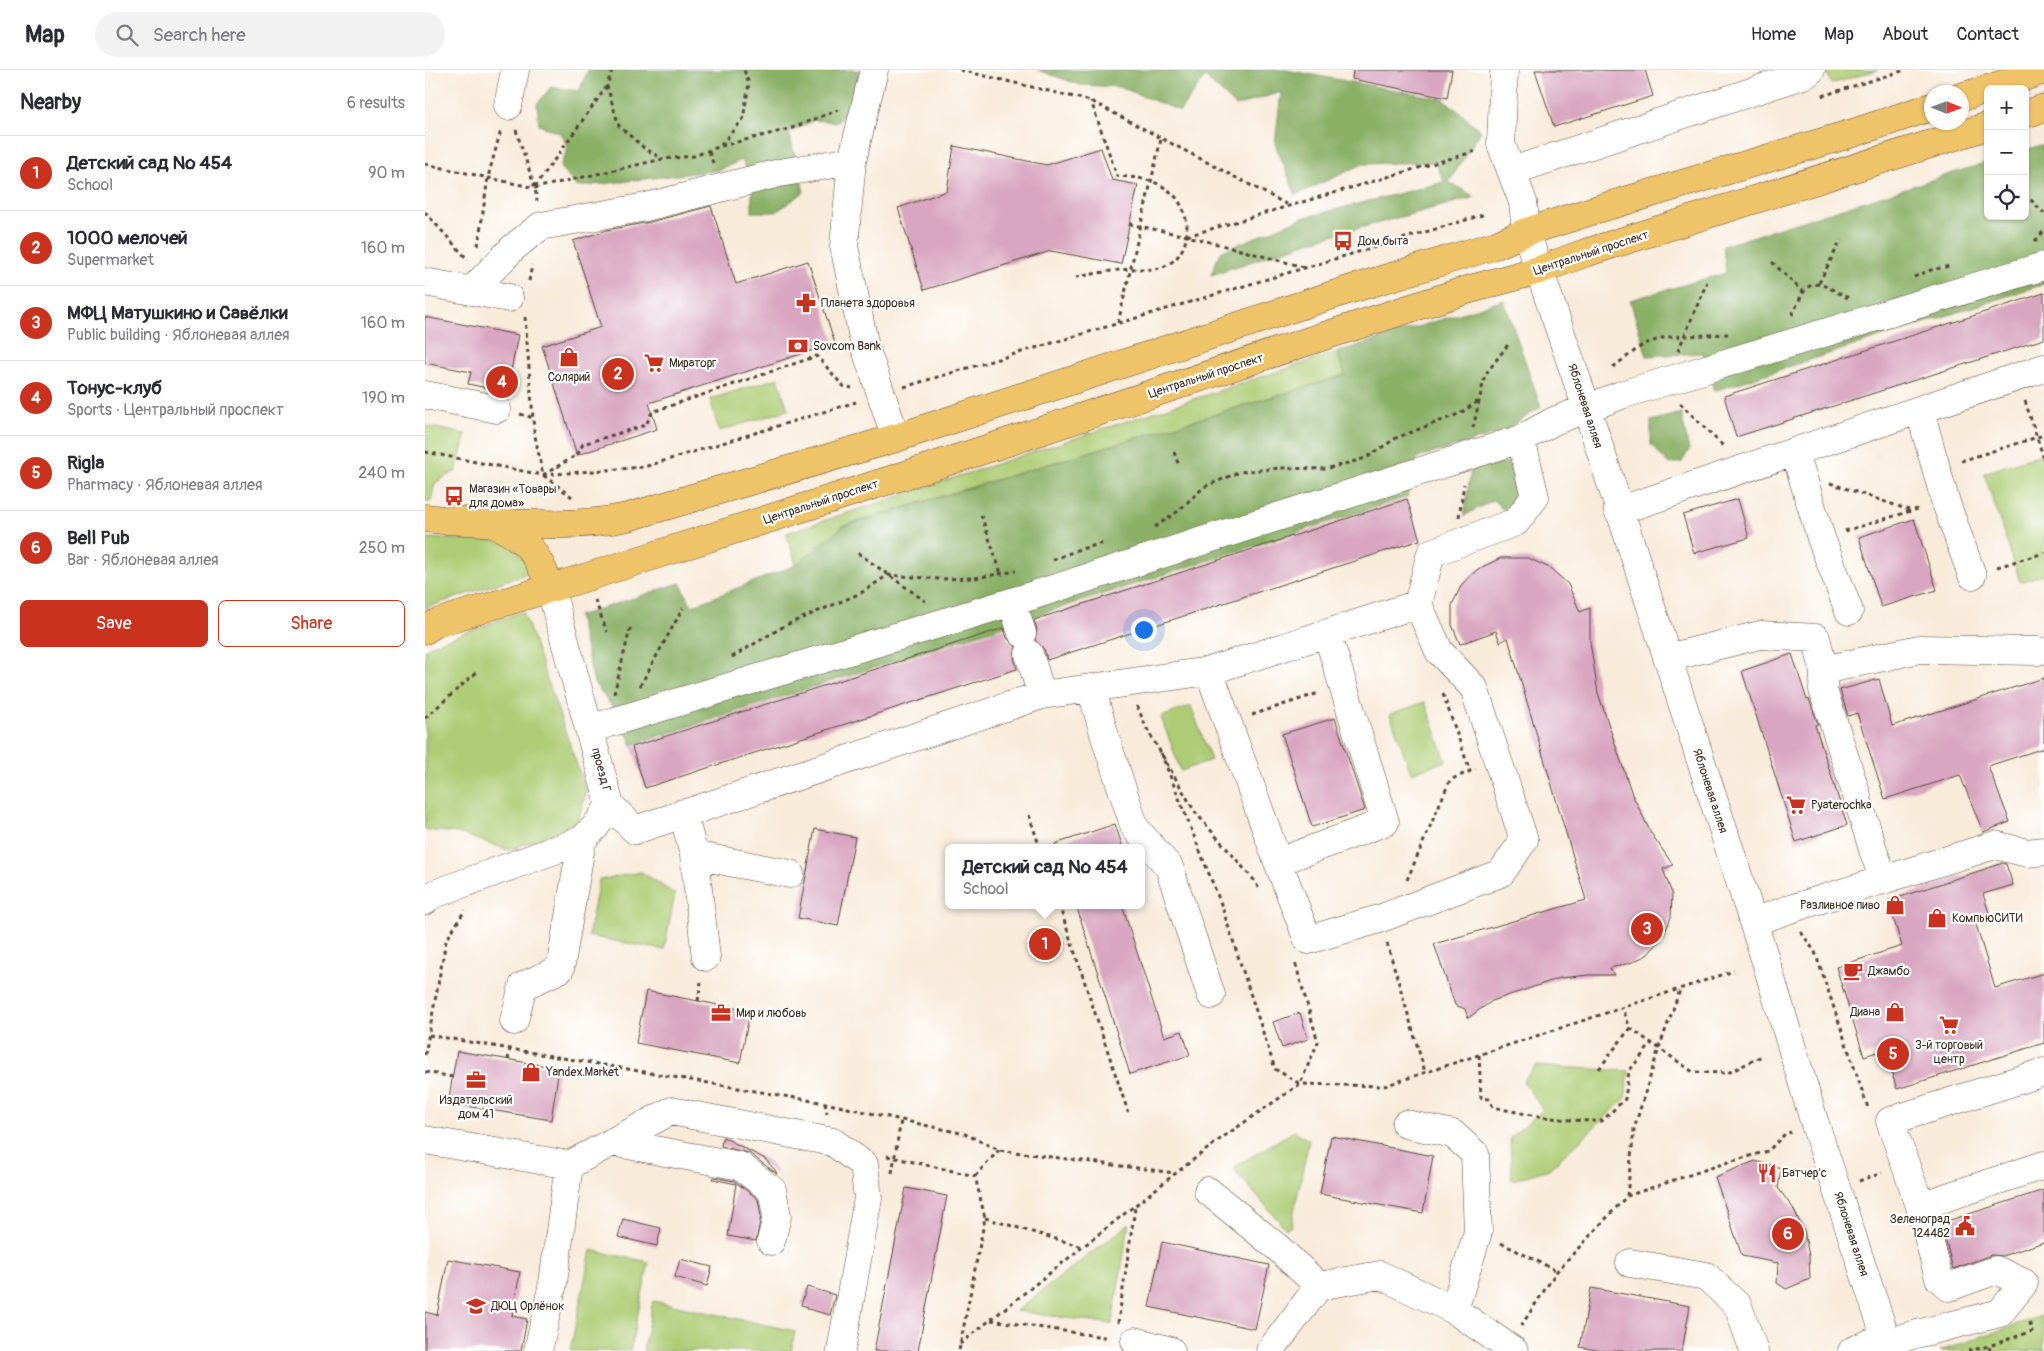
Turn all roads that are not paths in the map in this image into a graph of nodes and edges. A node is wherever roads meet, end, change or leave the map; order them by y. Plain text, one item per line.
1 (515, 70) edge
2 (1504, 70) edge
3 (1811, 70) edge
4 (2044, 70) edge
5 (873, 75) edge
6 (2000, 85) edge
7 (1984, 90) edge
8 (1969, 95) edge
9 (508, 106) road end
10 (2044, 108) edge
11 (1924, 109) edge
12 (2029, 113) edge
13 (1984, 127) edge
14 (1853, 133) junction
15 (852, 161) junction
16 (1861, 166) junction
17 (1512, 171) junction
18 (1526, 232) junction
19 (2038, 255) edge
20 (1539, 270) junction
21 (425, 282) edge
22 (471, 291) junction
23 (520, 298) road end
24 (1301, 306) junction
25 (1312, 340) junction
26 (2044, 368) edge
27 (425, 395) edge
28 (497, 409) dead end
29 (1587, 409) junction
30 (1920, 411) junction
31 (896, 438) junction
32 (1521, 439) junction
33 (1798, 462) junction
34 (1618, 511) junction
35 (425, 518) edge
36 (488, 522) junction
37 (1972, 575) road end
38 (550, 587) junction
39 (1011, 602) junction
40 (1418, 604) junction
41 (1849, 611) dead end
42 (425, 630) edge
43 (1327, 633) junction
44 (2038, 651) dead end
45 (1667, 658) junction
46 (1824, 670) junction
47 (1209, 671) junction
48 (1091, 688) junction
49 (1042, 695) junction
50 (606, 724) junction
51 (610, 804) junction
52 (683, 813) junction
53 (582, 840) junction
54 (2044, 851) edge
55 (694, 855) junction
56 (1278, 862) junction
57 (790, 874) dead end
58 (1884, 880) junction
59 (426, 895) edge
60 (1753, 922) junction
61 (706, 957) dead end
62 (1211, 995) dead end
63 (514, 1021) dead end
64 (2044, 1072) edge
65 (1406, 1124) dead end
66 (425, 1140) edge
67 (612, 1142) junction
68 (569, 1165) junction
69 (2044, 1165) edge
70 (1208, 1191) dead end
71 (1920, 1206) junction
72 (771, 1241) dead end
73 (1630, 1263) dead end
74 (1319, 1286) junction
75 (1454, 1310) junction
76 (1125, 1340) road end
77 (1888, 1345) edge
78 (1511, 1349) edge
79 (538, 1351) edge
80 (841, 1351) edge
81 (1171, 1351) edge
82 (1270, 1351) edge
83 (1754, 1351) edge
84 (1852, 1351) edge

1 - 9 street
2 - 17 street, Яблоневая аллея
3 - 17 street
4 - 6 main road
5 - 15 street
7 - 8 main road
10 - 12 main road
11 - 14 main road
13 - 16 main road, Центральный проспект
14 - 16 main road
14 - 18 main road
15 - 22 street
15 - 31 street
16 - 20 main road, Центральный проспект
17 - 18 street, Яблоневая аллея
18 - 20 street, Яблоневая аллея
18 - 24 main road
19 - 29 street
20 - 25 main road, Центральный проспект
20 - 29 street, Яблоневая аллея
21 - 22 street
22 - 23 street
24 - 25 main road
24 - 31 main road
25 - 38 main road, Центральный проспект
26 - 30 street
27 - 28 street
29 - 32 street
29 - 34 street, Яблоневая аллея
30 - 33 street
30 - 37 street
31 - 36 main road
32 - 39 street
32 - 40 street
33 - 34 street
33 - 41 street
34 - 45 street, Яблоневая аллея
35 - 36 main road
36 - 38 main road
38 - 42 main road, Центральный проспект
38 - 50 street, проезд Г
39 - 49 street
39 - 50 street
40 - 43 street
40 - 56 street
43 - 47 street
43 - 56 street
44 - 46 street
45 - 46 street
45 - 60 street, Яблоневая аллея
46 - 58 street
47 - 48 street
47 - 56 street
48 - 49 street
48 - 62 street
49 - 52 street
50 - 51 street, проезд Г
51 - 52 street
51 - 53 street, проезд Г
52 - 55 street
53 - 59 street, проезд Г
53 - 63 street
54 - 58 street
55 - 57 street
55 - 61 street
58 - 60 street
60 - 77 street, Яблоневая аллея
64 - 71 street
65 - 75 street
66 - 68 street
67 - 68 street
67 - 72 street
67 - 80 street
68 - 79 street
69 - 71 street
70 - 74 street
71 - 77 street
73 - 83 street
74 - 75 street
74 - 82 street
75 - 78 street
76 - 81 street
77 - 84 street

